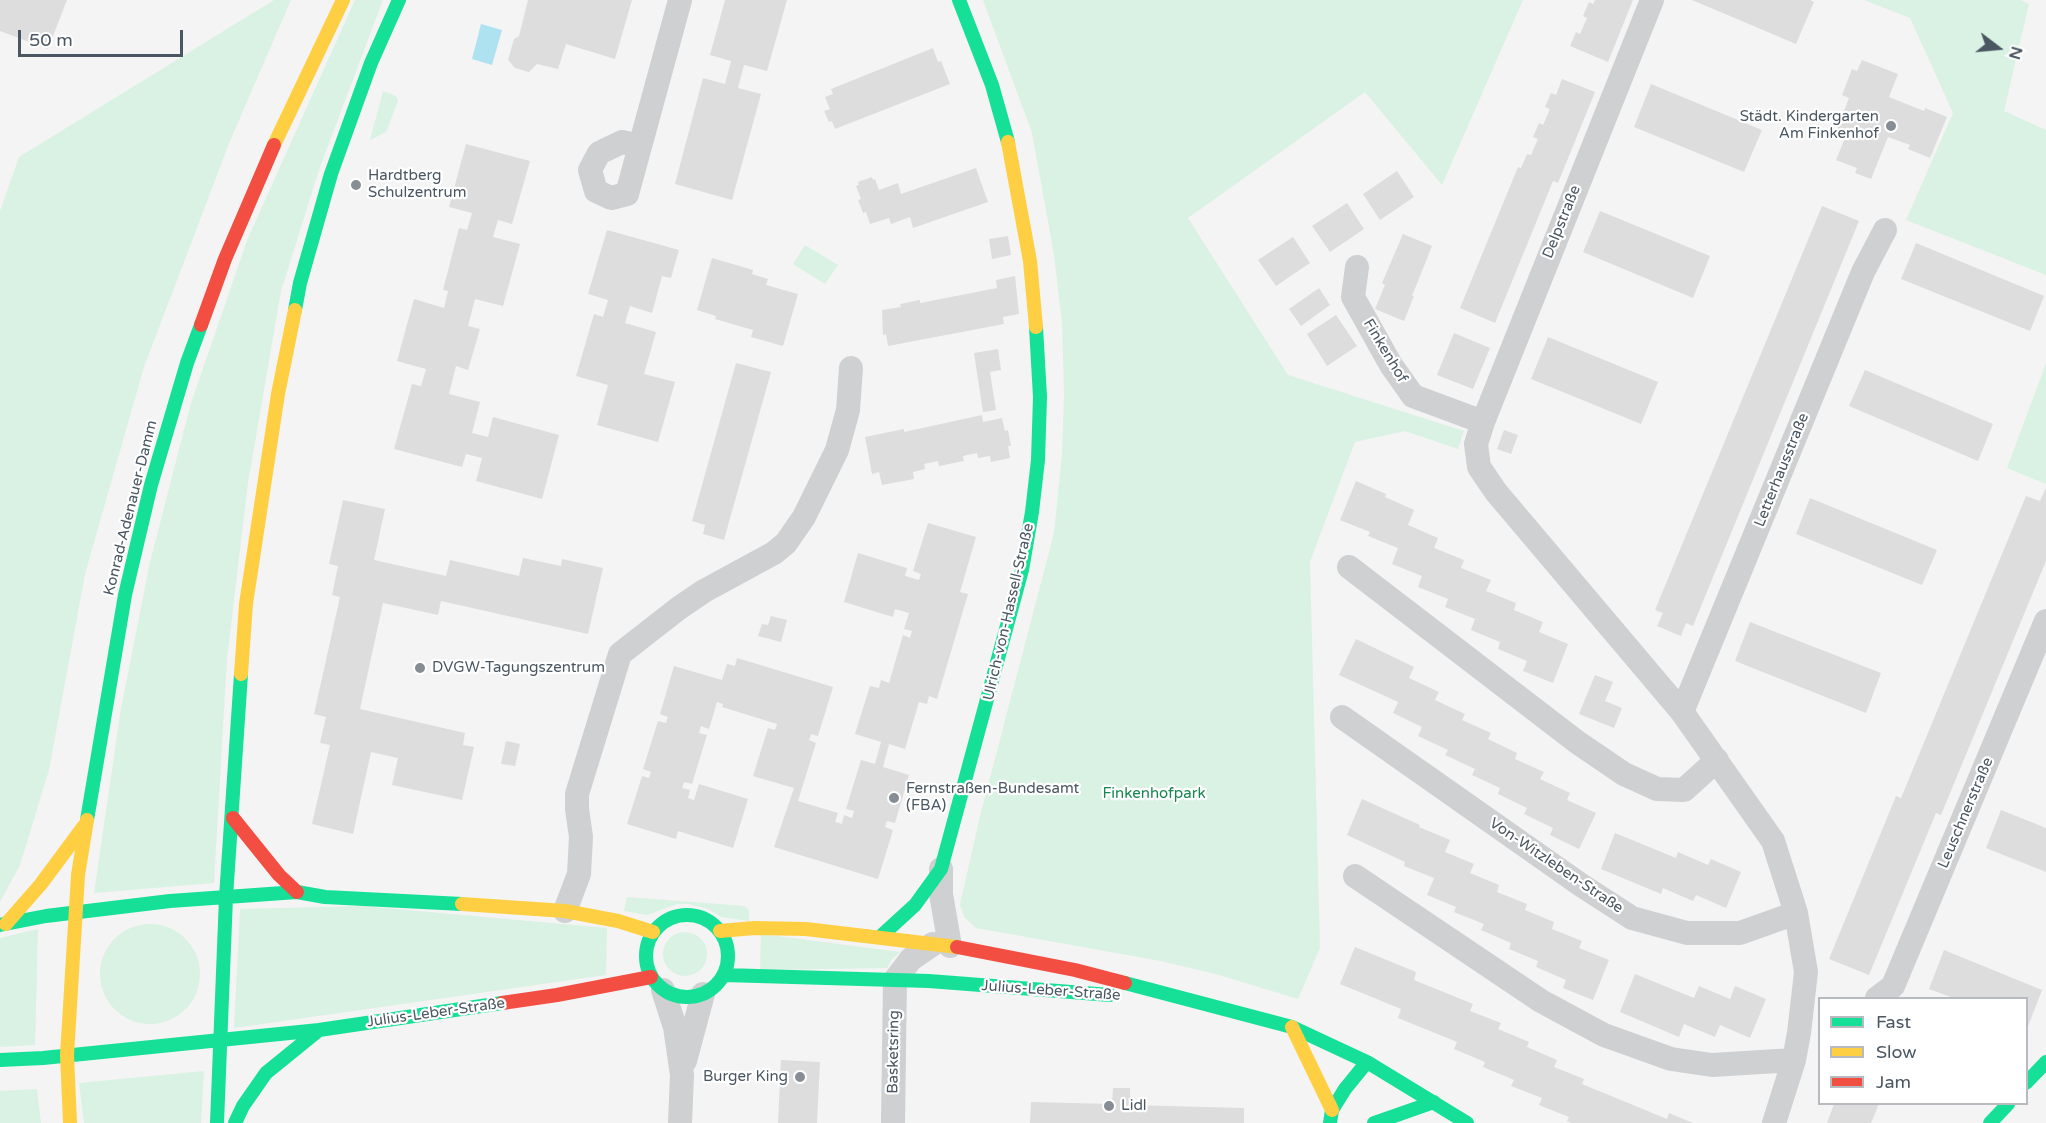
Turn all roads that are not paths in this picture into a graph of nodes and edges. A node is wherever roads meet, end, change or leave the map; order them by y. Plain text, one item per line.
1 (343, 0) edge
2 (399, 0) edge
3 (680, 0) edge
4 (959, 0) edge
5 (1652, 0) edge
6 (640, 146) dead end
7 (1885, 230) dead end
8 (1357, 267) dead end
9 (851, 368) dead end
10 (1480, 433) junction
11 (1349, 567) dead end
12 (2046, 621) edge
13 (1682, 712) junction
14 (1342, 717) dead end
15 (1717, 760) junction
16 (233, 818) junction
17 (85, 825) junction
18 (941, 868) junction
19 (1355, 876) dead end
20 (297, 891) junction
21 (226, 897) junction
22 (565, 910) junction
23 (74, 912) junction
24 (1796, 913) junction
25 (3, 925) edge
26 (653, 932) junction
27 (720, 932) junction
28 (880, 937) junction
29 (942, 945) junction
30 (724, 975) junction
31 (895, 981) junction
32 (657, 983) junction
33 (703, 994) junction
34 (1879, 997) edge
35 (1207, 1003) junction
36 (1292, 1027) junction
37 (1809, 1029) edge
38 (319, 1030) junction
39 (219, 1039) junction
40 (67, 1055) junction
41 (0, 1060) edge
42 (1794, 1060) junction
43 (1367, 1062) junction
44 (2046, 1062) edge
45 (682, 1075) junction
46 (1368, 1081) dead end
47 (2028, 1081) edge
48 (1434, 1102) junction
49 (2007, 1105) edge
50 (1331, 1117) edge
51 (1368, 1119) edge
52 (70, 1123) edge
53 (217, 1123) edge
54 (235, 1123) edge
55 (680, 1123) edge
56 (893, 1123) edge
57 (1467, 1123) edge
58 (1774, 1123) edge
59 (1990, 1123) edge

1 - 17 street, Konrad-Adenauer-Damm
2 - 16 street
3 - 6 street
4 - 18 street, Ulrich-von-Hassell-Straße
5 - 10 street, Delpstraße
7 - 13 street, Letterhausstraße
8 - 10 street, Finkenhof
9 - 22 street
10 - 13 street
11 - 15 street
12 - 34 street, Leuschnerstraße
13 - 15 street
14 - 24 street, Von-Witzleben-Straße
15 - 24 street
16 - 20 street
16 - 21 street
17 - 23 street, Konrad-Adenauer-Damm
17 - 25 street
18 - 28 street, Ulrich-von-Hassell-Straße
18 - 29 street, Ulrich-von-Hassell-Straße
19 - 42 street
20 - 21 street
20 - 22 street
21 - 23 street
21 - 39 street
22 - 26 street
23 - 25 street
23 - 40 street, Konrad-Adenauer-Damm
24 - 37 street
26 - 27 street
26 - 32 street
27 - 28 street, Julius-Leber-Straße
27 - 30 street
28 - 29 street, Julius-Leber-Straße
29 - 31 street
29 - 35 street, Julius-Leber-Straße
30 - 31 street, Julius-Leber-Straße
30 - 33 street
31 - 35 street, Julius-Leber-Straße
31 - 56 street, Basketsring
32 - 33 street, Julius-Leber-Straße
32 - 38 street, Julius-Leber-Straße
32 - 45 street
33 - 45 street
35 - 36 street, Julius-Leber-Straße
36 - 43 street, Julius-Leber-Straße
36 - 50 street
37 - 42 street
38 - 39 street, Julius-Leber-Straße
38 - 54 street
39 - 40 street
39 - 53 street
40 - 41 street
40 - 52 street, Konrad-Adenauer-Damm
42 - 58 street
43 - 46 street
43 - 48 street, Julius-Leber-Straße
43 - 50 street
44 - 47 street
45 - 55 street
48 - 51 street
48 - 57 street, Julius-Leber-Straße
49 - 59 street

